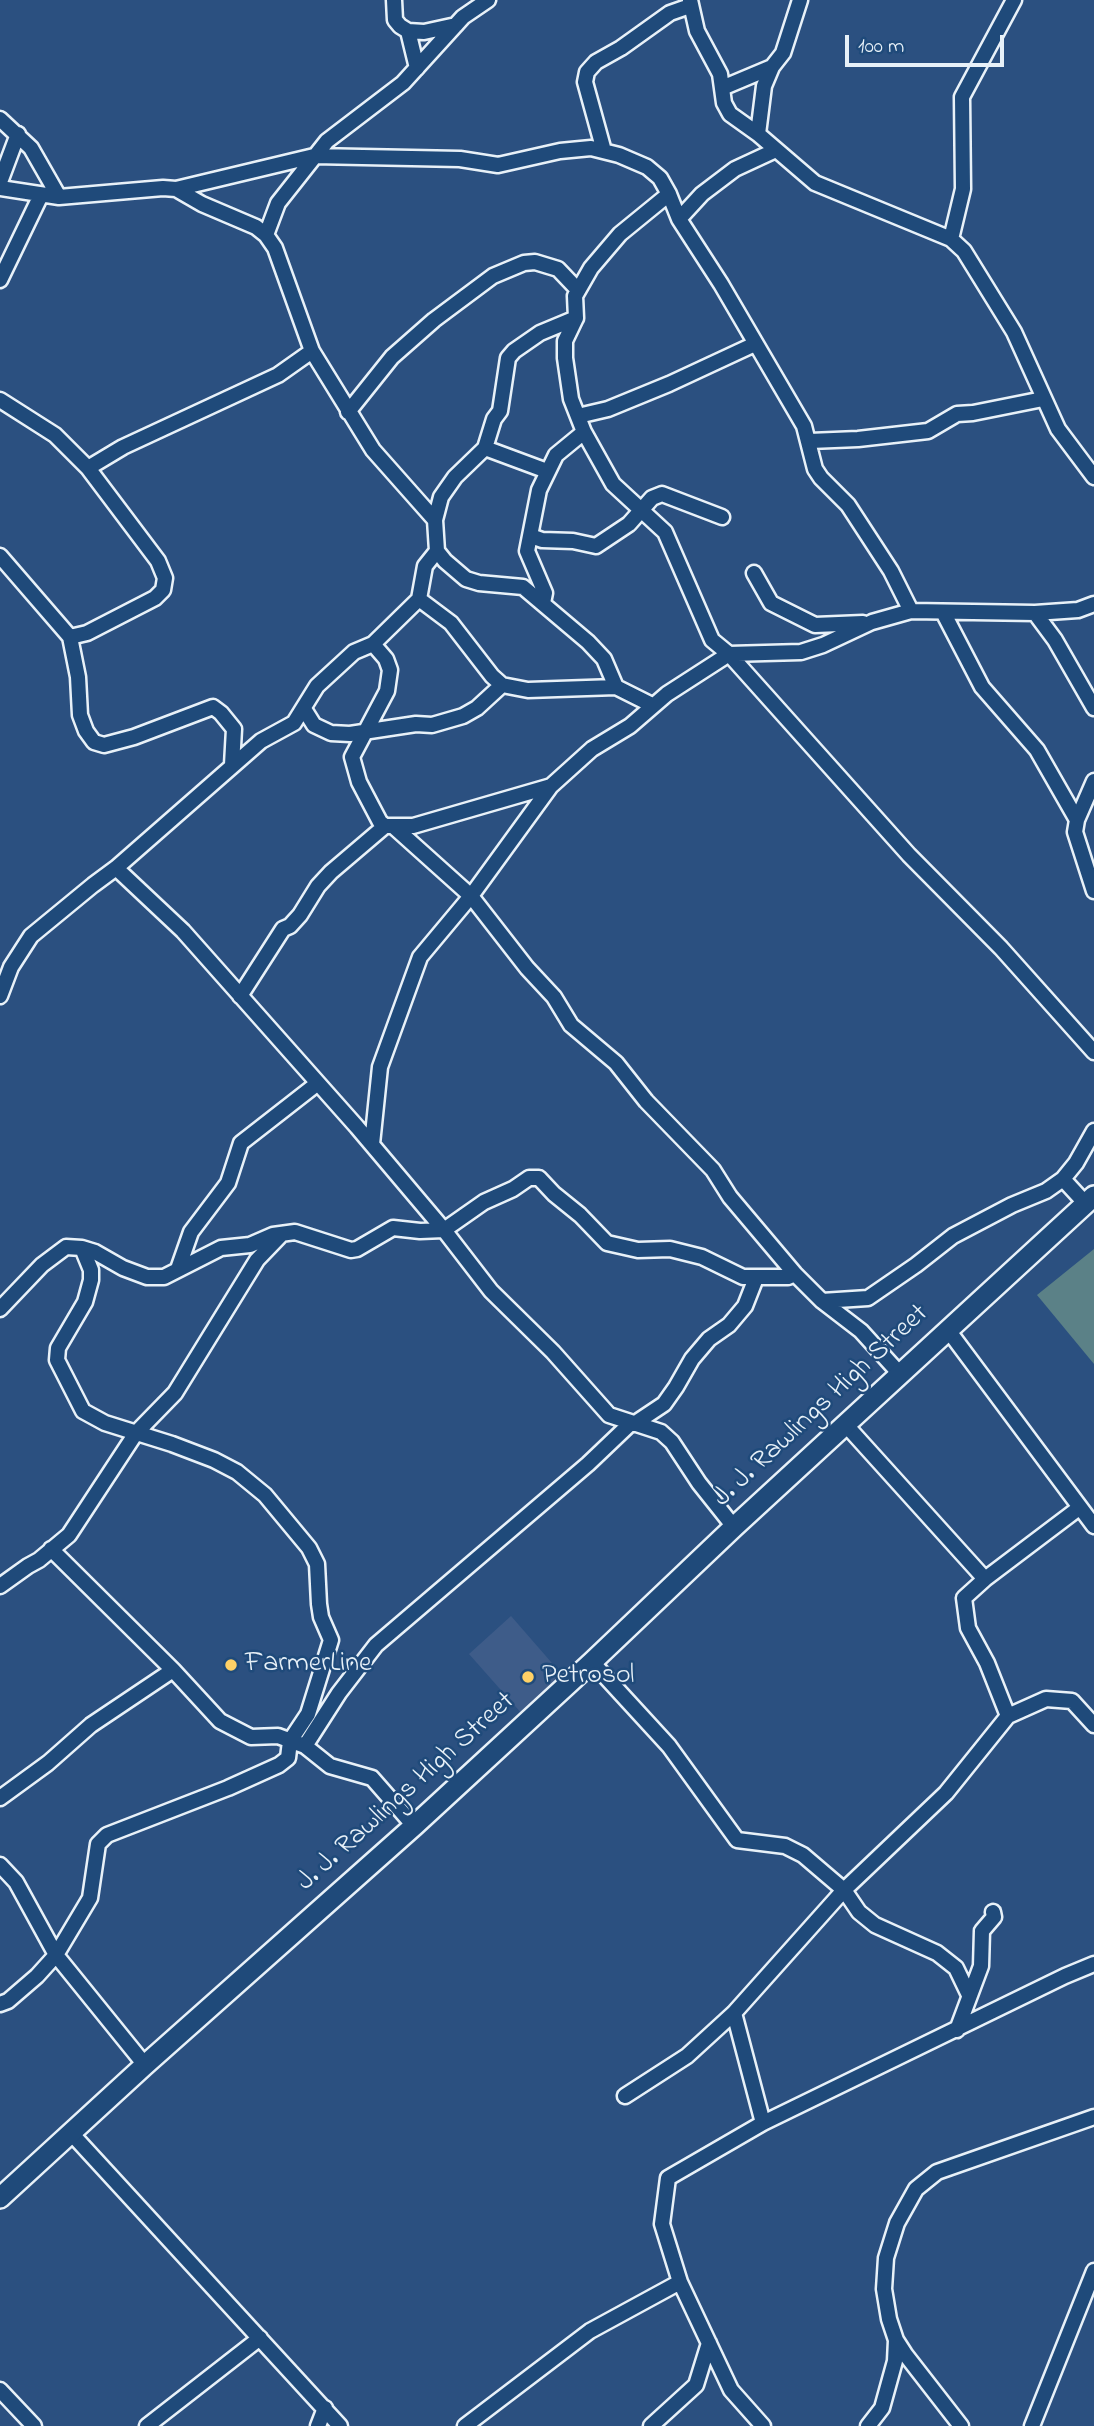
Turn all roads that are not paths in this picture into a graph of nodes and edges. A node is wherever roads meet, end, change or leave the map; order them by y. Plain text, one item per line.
1 (394, 0) edge
2 (488, 0) edge
3 (800, 0) edge
4 (1014, 0) edge
5 (690, 3) edge
6 (456, 25) junction
7 (408, 31) junction
8 (772, 67) junction
9 (417, 68) junction
10 (722, 89) junction
11 (0, 119) edge
12 (18, 134) junction
13 (758, 134) junction
14 (776, 150) junction
15 (604, 152) junction
16 (314, 156) junction
17 (0, 182) edge
18 (0, 188) edge
19 (176, 189) junction
20 (669, 194) junction
21 (41, 195) junction
22 (59, 197) junction
23 (679, 219) junction
24 (266, 235) junction
25 (951, 239) junction
26 (0, 279) edge
27 (579, 290) junction
28 (576, 318) junction
29 (755, 344) junction
30 (312, 351) junction
31 (1043, 399) junction
32 (0, 400) edge
33 (348, 412) junction
34 (578, 416) junction
35 (584, 432) junction
36 (810, 441) junction
37 (485, 448) junction
38 (88, 468) junction
39 (547, 471) junction
40 (1094, 477) edge
41 (414, 495) junction
42 (441, 497) junction
43 (641, 511) junction
44 (722, 517) dead end
45 (435, 520) junction
46 (531, 536) junction
47 (437, 551) junction
48 (0, 556) edge
49 (754, 573) dead end
50 (419, 598) junction
51 (543, 603) junction
52 (1094, 604) edge
53 (911, 611) junction
54 (943, 612) junction
55 (1035, 613) junction
56 (872, 622) junction
57 (815, 625) junction
58 (70, 637) junction
59 (373, 645) junction
60 (823, 645) junction
61 (729, 654) junction
62 (502, 685) junction
63 (616, 687) junction
64 (652, 705) junction
65 (1094, 708) edge
66 (304, 709) junction
67 (234, 729) junction
68 (364, 731) junction
69 (270, 735) junction
70 (232, 765) junction
71 (1094, 781) edge
72 (551, 786) junction
73 (1077, 820) junction
74 (389, 826) junction
75 (116, 868) junction
76 (1094, 891) edge
77 (471, 896) junction
78 (0, 996) edge
79 (240, 996) junction
80 (1094, 1052) edge
81 (317, 1083) junction
82 (1094, 1131) edge
83 (372, 1144) junction
84 (1063, 1179) junction
85 (1090, 1200) edge
86 (444, 1230) junction
87 (282, 1234) junction
88 (82, 1248) junction
89 (109, 1259) junction
90 (178, 1269) junction
91 (91, 1270) junction
92 (796, 1274) junction
93 (756, 1278) junction
94 (822, 1301) junction
95 (0, 1309) edge
96 (948, 1330) junction
97 (900, 1374) junction
98 (633, 1423) junction
99 (845, 1424) junction
100 (136, 1433) junction
101 (1079, 1508) junction
102 (1094, 1525) edge
103 (734, 1527) junction
104 (51, 1549) junction
105 (985, 1579) junction
106 (0, 1586) edge
107 (592, 1662) junction
108 (173, 1670) junction
109 (1008, 1716) junction
110 (1094, 1725) edge
111 (298, 1743) junction
112 (0, 1798) edge
113 (414, 1826) junction
114 (0, 1865) edge
115 (844, 1890) junction
116 (993, 1912) dead end
117 (56, 1955) junction
118 (1094, 1964) edge
119 (981, 1966) junction
120 (956, 1968) junction
121 (969, 1995) junction
122 (0, 2004) edge
123 (734, 2013) junction
124 (957, 2030) junction
125 (145, 2064) junction
126 (625, 2096) dead end
127 (1094, 2117) edge
128 (762, 2123) junction
129 (71, 2133) junction
130 (0, 2198) edge
131 (1094, 2271) edge
132 (680, 2282) junction
133 (260, 2338) junction
134 (896, 2340) junction
135 (709, 2343) junction
136 (0, 2390) edge
137 (325, 2409) junction
138 (34, 2426) edge
139 (146, 2426) edge
140 (318, 2426) edge
141 (340, 2426) edge
142 (465, 2426) edge
143 (651, 2426) edge
144 (763, 2426) edge
145 (868, 2426) edge
146 (961, 2426) edge
147 (1032, 2426) edge

1 - 7 street
2 - 6 street
3 - 8 street
4 - 25 street
5 - 10 street
5 - 15 street
6 - 7 street
6 - 9 street
7 - 9 street
8 - 10 street
8 - 13 street
9 - 16 street
10 - 13 street
11 - 12 street
12 - 17 street
12 - 22 street
13 - 14 street
14 - 23 street
14 - 25 street
15 - 16 street
15 - 20 street
16 - 19 street
16 - 24 street
18 - 21 street
19 - 22 street
19 - 24 street
20 - 23 street
20 - 27 street
21 - 22 street
21 - 26 street
23 - 29 street
24 - 30 street
25 - 31 street
27 - 28 street
27 - 33 street
28 - 34 street
28 - 37 street
29 - 34 street
29 - 36 street
30 - 33 street
30 - 38 street
31 - 36 street
31 - 40 street
32 - 38 street
33 - 41 street
34 - 35 street
35 - 39 street
35 - 43 street
36 - 53 street
37 - 39 street
37 - 42 street
38 - 58 street
39 - 46 street
41 - 42 street
41 - 45 street
42 - 45 street
43 - 44 street
43 - 46 street
43 - 61 street
45 - 47 street
46 - 51 street
47 - 50 street
47 - 51 street
48 - 58 street
49 - 57 street
50 - 59 street
50 - 62 street
51 - 63 street
52 - 55 street
53 - 54 street
53 - 56 street
54 - 55 street
54 - 73 street
55 - 65 street
56 - 57 street
56 - 60 street
57 - 60 street
58 - 67 street
59 - 66 street
59 - 68 street
60 - 61 street
61 - 64 street
61 - 80 street
62 - 63 street
62 - 68 street
63 - 64 street
64 - 72 street
66 - 68 street
66 - 69 street
67 - 69 street
67 - 70 street
68 - 74 street
69 - 70 street
70 - 75 street
71 - 73 street
72 - 74 street
72 - 77 street
73 - 76 street
74 - 77 street
74 - 79 street
75 - 78 street
75 - 79 street
77 - 83 street
77 - 92 street
79 - 81 street
81 - 83 street
81 - 90 street
82 - 84 street
83 - 86 street
84 - 85 street
84 - 94 street
85 - 96 main road, J. J. Rawlings High Street
86 - 87 street
86 - 93 street
86 - 98 street
87 - 90 street
87 - 100 street
88 - 89 street
88 - 91 street
88 - 95 street
89 - 90 street
89 - 91 street
91 - 100 street
92 - 93 street
92 - 94 street
93 - 98 street
94 - 97 street
96 - 97 main road, J. J. Rawlings High Street
96 - 101 street
97 - 99 main road, J. J. Rawlings High Street
98 - 103 street
98 - 111 street
99 - 103 main road, J. J. Rawlings High Street
99 - 105 street
100 - 104 street
100 - 111 street
101 - 102 street
101 - 105 street
103 - 107 main road, J. J. Rawlings High Street
104 - 106 street
104 - 108 street
105 - 109 street
107 - 113 main road, J. J. Rawlings High Street
107 - 115 street
108 - 111 street
108 - 112 street
109 - 110 street
109 - 115 street
111 - 113 street
111 - 117 street
113 - 125 main road, J. J. Rawlings High Street
114 - 117 street
115 - 120 street
115 - 123 street
116 - 119 street
117 - 122 street
117 - 125 street
118 - 124 street
119 - 120 street
119 - 121 street
120 - 121 street
121 - 124 street
123 - 126 street
123 - 128 street
124 - 128 street
125 - 129 main road, J. J. Rawlings High Street
127 - 134 street
128 - 132 street
129 - 130 main road, J. J. Rawlings High Street
129 - 133 street
131 - 147 street
132 - 135 street
132 - 142 street
133 - 137 street
133 - 139 street
134 - 145 street
134 - 146 street
135 - 143 street
135 - 144 street
136 - 138 street
137 - 140 street
137 - 141 street

